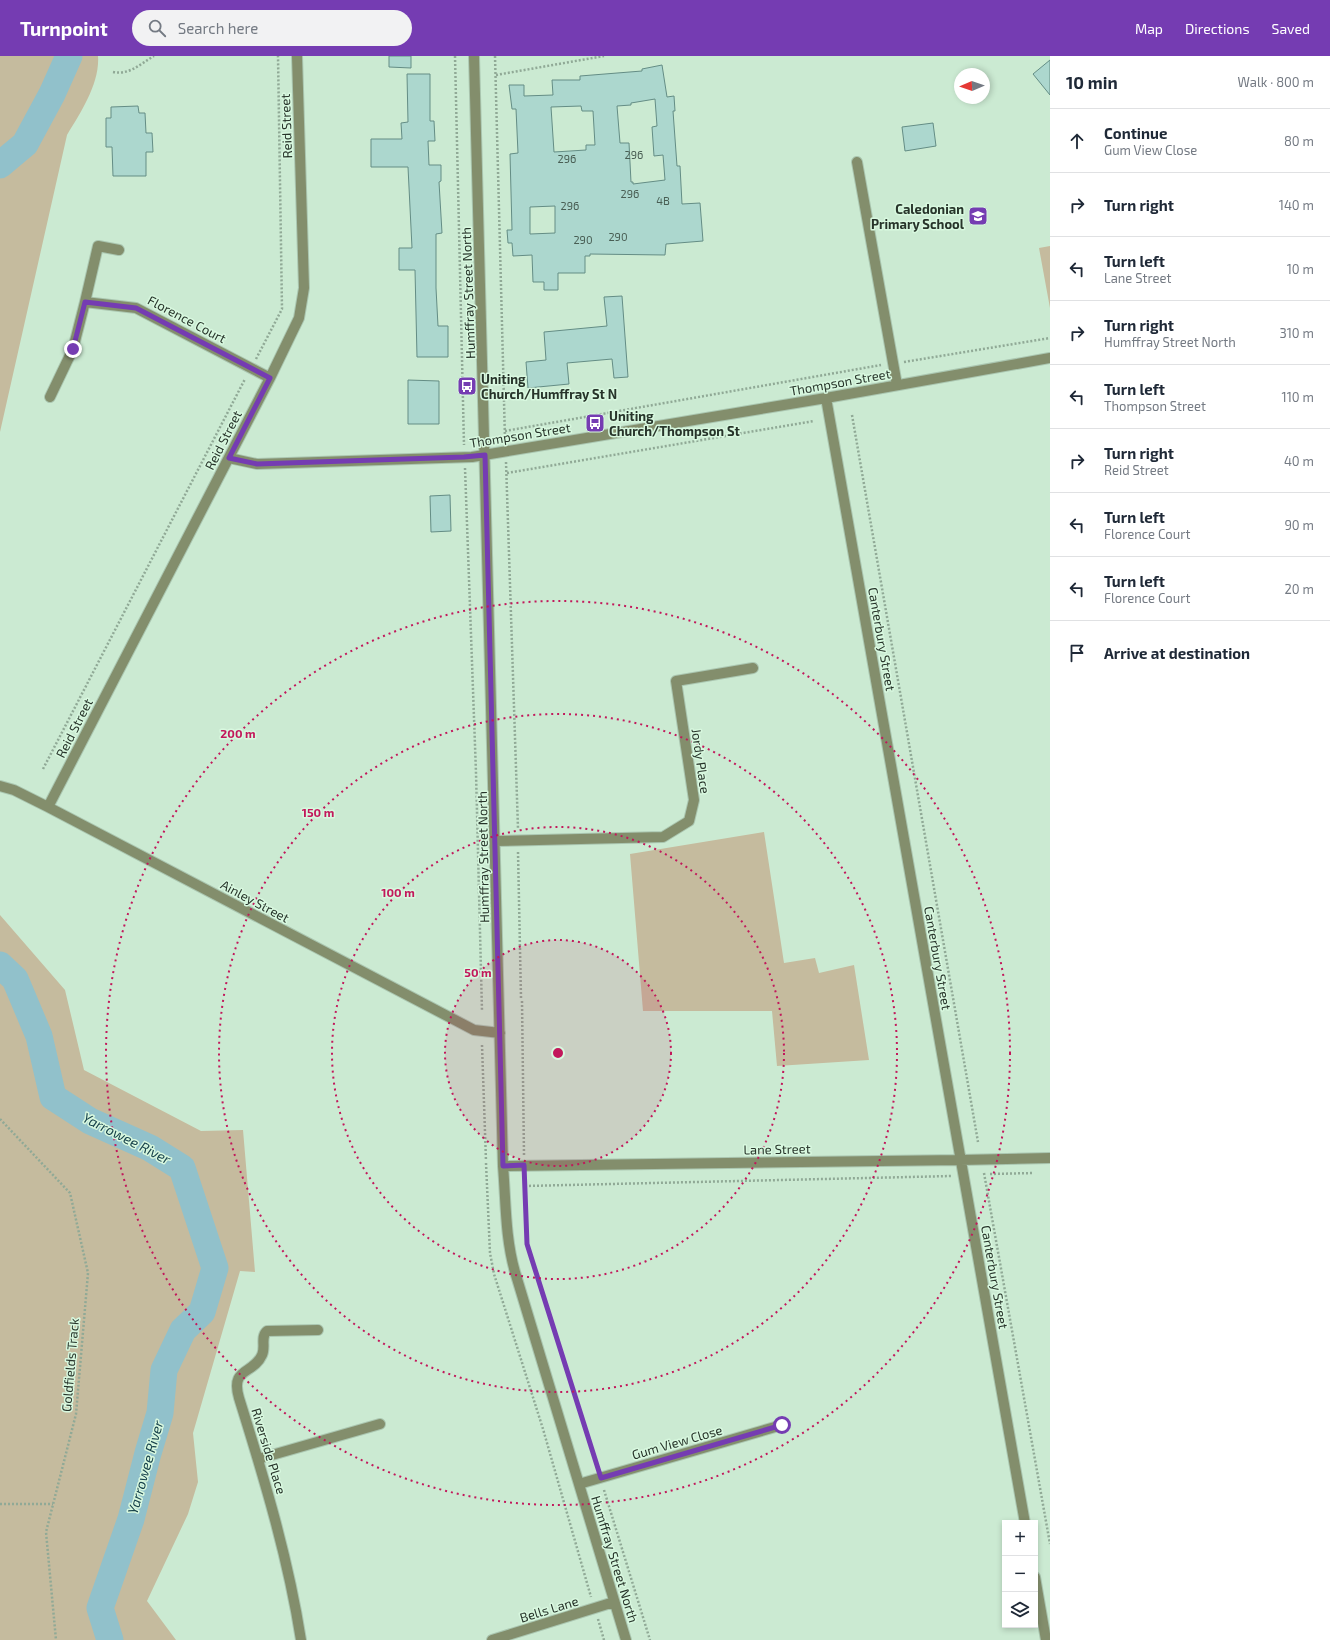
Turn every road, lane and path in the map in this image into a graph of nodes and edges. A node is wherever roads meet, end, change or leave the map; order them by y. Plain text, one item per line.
1 (154, 56) edge
2 (278, 56) edge
3 (297, 56) edge
4 (455, 56) edge
5 (474, 56) edge
6 (495, 56) edge
7 (604, 56) edge
8 (113, 72) dead end
9 (496, 75) junction
10 (857, 162) dead end
11 (119, 250) dead end
12 (85, 302) junction
13 (1050, 338) edge
14 (1050, 358) edge
15 (893, 364) junction
16 (251, 368) junction
17 (270, 378) junction
18 (897, 384) junction
19 (50, 398) dead end
20 (826, 398) junction
21 (852, 415) dead end
22 (814, 421) dead end
23 (505, 431) junction
24 (505, 452) junction
25 (485, 455) junction
26 (464, 457) junction
27 (229, 458) junction
28 (507, 473) junction
29 (753, 668) dead end
30 (43, 769) dead end
31 (0, 786) edge
32 (48, 807) junction
33 (518, 840) junction
34 (495, 841) junction
35 (482, 1011) dead end
36 (500, 1033) junction
37 (482, 1045) dead end
38 (0, 1118) edge
39 (978, 1142) dead end
40 (1050, 1158) edge
41 (960, 1160) junction
42 (524, 1165) junction
43 (503, 1166) junction
44 (984, 1173) dead end
45 (1034, 1173) dead end
46 (990, 1174) dead end
47 (952, 1176) dead end
48 (525, 1186) junction
49 (318, 1330) dead end
50 (380, 1424) dead end
51 (782, 1425) dead end
52 (258, 1459) junction
53 (601, 1478) junction
54 (579, 1484) junction
55 (0, 1504) edge
56 (53, 1504) junction
57 (1024, 1520) edge
58 (1050, 1544) edge
59 (1038, 1592) edge
60 (614, 1602) junction
61 (594, 1608) junction
62 (56, 1640) edge
63 (301, 1640) edge
64 (492, 1640) edge
65 (604, 1640) edge
66 (626, 1640) edge
67 (650, 1640) edge
68 (1046, 1640) edge

1 - 8 path
2 - 16 path
3 - 17 street, Reid Street
4 - 26 path
5 - 25 street, Humffray Street North
6 - 9 path
7 - 9 path
9 - 23 path
10 - 15 street
11 - 12 street
12 - 16 street, Florence Court
12 - 19 street
13 - 15 path
14 - 18 street, Thompson Street
15 - 18 street
15 - 23 path
16 - 17 street, Florence Court
16 - 30 path
17 - 27 street, Reid Street
18 - 20 street, Thompson Street
20 - 24 street, Thompson Street
20 - 41 street, Canterbury Street
21 - 39 path
22 - 28 path
23 - 24 path
24 - 25 street, Thompson Street
24 - 28 path
25 - 26 street, Thompson Street
25 - 34 street, Humffray Street North
26 - 27 street, Thompson Street
26 - 35 path
27 - 32 street, Reid Street
28 - 33 path
29 - 33 street, Jordy Place
31 - 32 street, Ainley Street
32 - 36 street, Ainley Street
33 - 34 street, Jordy Place
33 - 42 path
34 - 36 street, Humffray Street North
36 - 43 street, Humffray Street North
37 - 61 path
38 - 56 path, Goldfields Track
40 - 41 street, Lane Street
41 - 42 street, Lane Street
41 - 57 street, Canterbury Street
42 - 43 street, Lane Street
42 - 48 path
43 - 54 street, Humffray Street North
44 - 58 path
45 - 46 path
47 - 48 path
48 - 53 path
49 - 52 street, Riverside Place
50 - 52 street
51 - 53 street, Gum View Close
52 - 63 street, Riverside Place
53 - 54 street, Gum View Close
53 - 67 path
54 - 60 street, Humffray Street North
55 - 56 path
56 - 62 path, Goldfields Track
59 - 68 street
60 - 61 street, Bells Lane
60 - 66 street, Humffray Street North
61 - 64 street, Bells Lane
61 - 65 path

